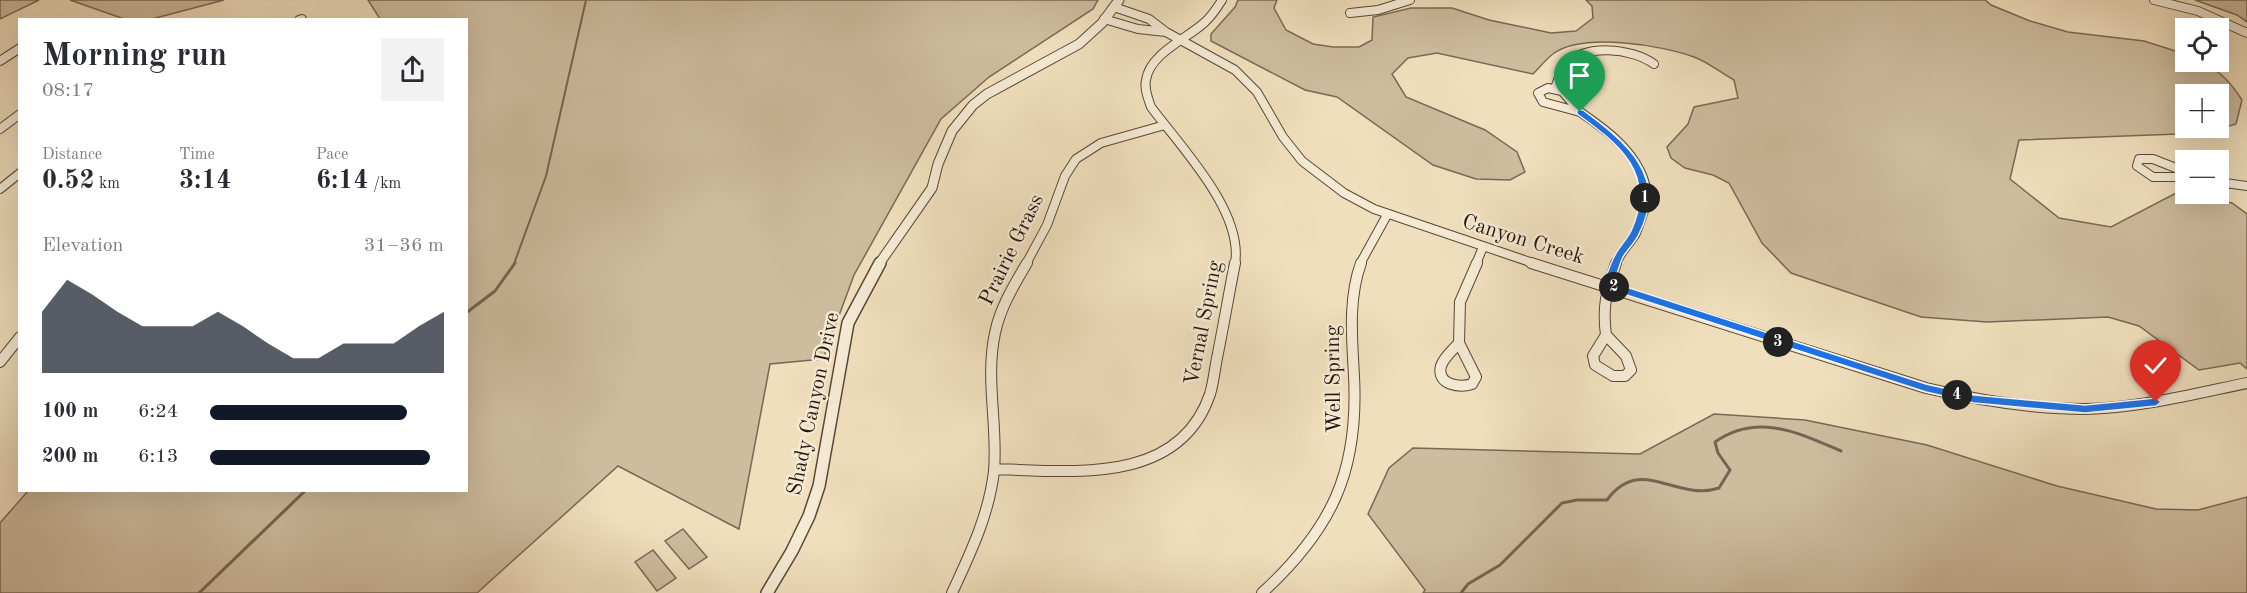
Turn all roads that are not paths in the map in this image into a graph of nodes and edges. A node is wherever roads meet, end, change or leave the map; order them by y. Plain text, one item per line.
1 (1222, 0) edge
2 (1410, 0) edge
3 (2154, 0) edge
4 (1117, 4) edge
5 (1350, 13) dead end
6 (1104, 19) junction
7 (1150, 20) junction
8 (1141, 30) junction
9 (1166, 32) junction
10 (2247, 33) edge
11 (1181, 40) junction
12 (18, 49) edge
13 (0, 61) edge
14 (1654, 64) dead end
15 (1555, 88) junction
16 (1580, 112) junction
17 (18, 116) edge
18 (1165, 125) junction
19 (0, 129) edge
20 (2175, 168) edge
21 (18, 175) edge
22 (2175, 177) edge
23 (2229, 184) edge
24 (2247, 186) edge
25 (0, 189) edge
26 (1387, 214) junction
27 (1483, 247) junction
28 (1608, 285) junction
29 (1606, 335) junction
30 (18, 340) edge
31 (1459, 343) junction
32 (0, 362) edge
33 (2247, 383) edge
34 (994, 470) junction
35 (767, 593) edge
36 (952, 593) edge
37 (1262, 593) edge

1 - 11 street, Vernal Spring
2 - 5 street
3 - 10 street
4 - 6 street, Shady Canyon Drive
4 - 7 street, Canyon Creek
6 - 8 street, Canyon Creek
6 - 35 street, Shady Canyon Drive
7 - 8 street
7 - 9 street, Canyon Creek
8 - 9 street, Canyon Creek
9 - 11 street, Canyon Creek
11 - 18 street, Vernal Spring
11 - 26 street, Canyon Creek
12 - 13 street
14 - 15 street
15 - 16 street
15 - 16 street
16 - 28 street
17 - 19 street
18 - 34 street, Prairie Grass
18 - 34 street, Vernal Spring
20 - 22 street
21 - 25 street
23 - 24 street
26 - 27 street, Canyon Creek
26 - 37 street, Well Spring
27 - 28 street, Canyon Creek
27 - 31 street
28 - 29 street
28 - 33 street, Canyon Creek
29 - 29 street
30 - 32 street
31 - 31 street
34 - 36 street, Prairie Grass

